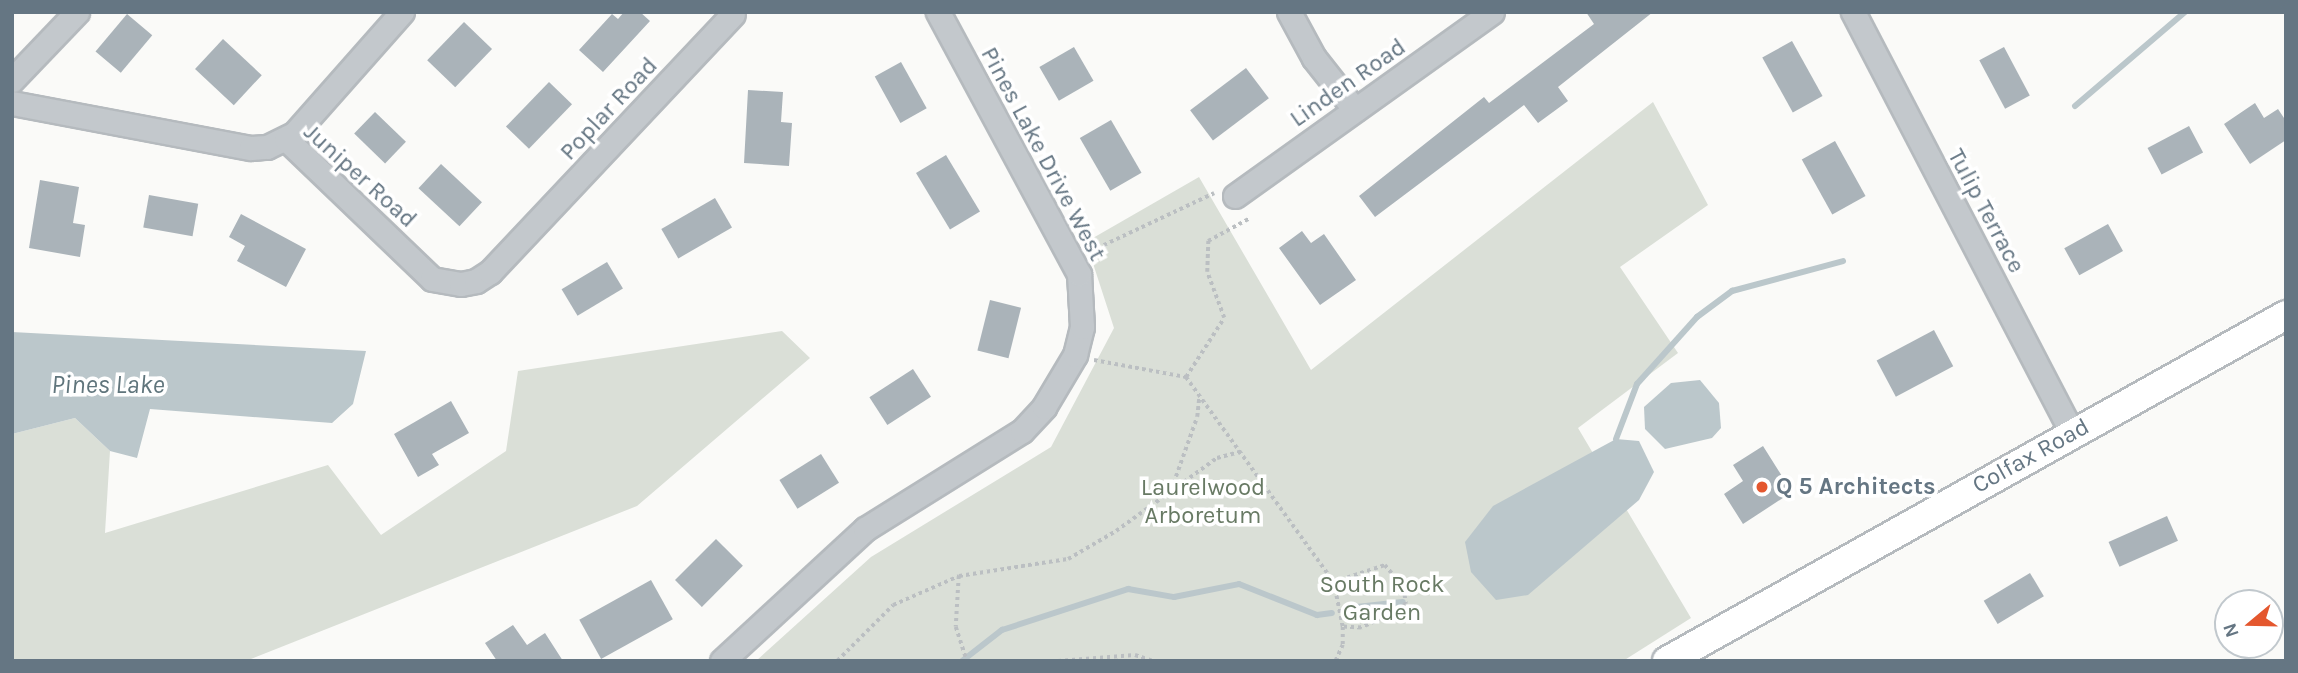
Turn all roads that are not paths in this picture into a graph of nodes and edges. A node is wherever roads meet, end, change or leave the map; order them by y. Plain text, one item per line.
1 (77, 12) edge
2 (402, 12) edge
3 (938, 12) edge
4 (1289, 12) edge
5 (1492, 12) edge
6 (1853, 12) edge
7 (733, 14) dead end
8 (12, 80) edge
9 (12, 103) edge
10 (1356, 110) junction
11 (286, 139) junction
12 (1230, 192) road end
13 (522, 239) joint
14 (2286, 315) edge
15 (2072, 433) junction
16 (722, 661) edge
17 (1667, 661) edge

1 - 8 street
2 - 11 street
3 - 16 street, Pines Lake Drive West
4 - 10 street
5 - 10 street, Linden Road
6 - 15 street, Tulip Terrace
7 - 13 street, Poplar Road
9 - 11 street, Juniper Road
10 - 12 street, Linden Road
11 - 13 street, Juniper Road
14 - 15 main road, Colfax Road
15 - 17 main road, Colfax Road

